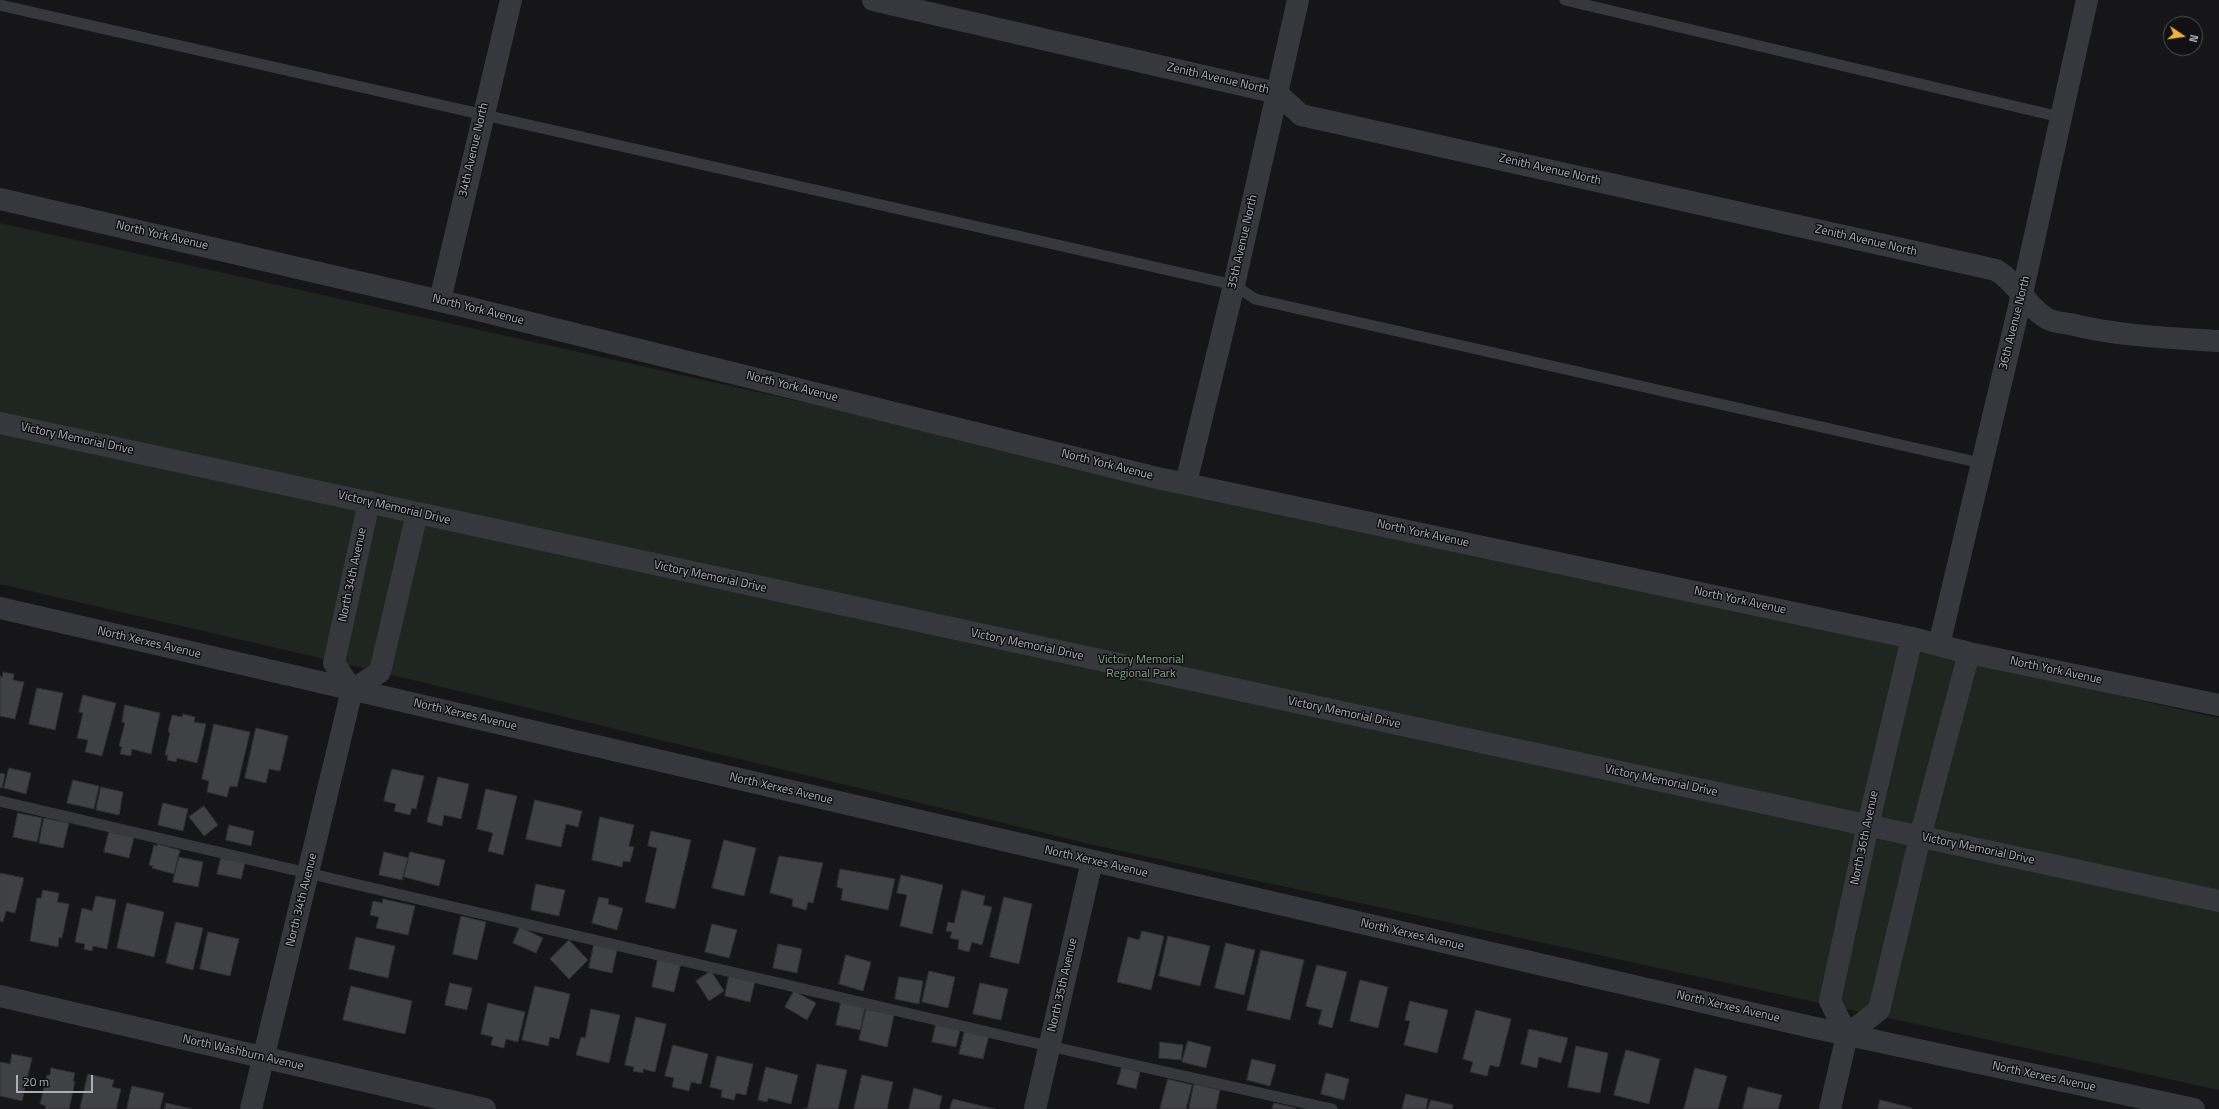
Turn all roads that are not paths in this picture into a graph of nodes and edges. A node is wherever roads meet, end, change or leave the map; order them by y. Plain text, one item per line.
1 (511, 0) edge
2 (873, 0) edge
3 (1298, 0) edge
4 (1565, 0) edge
5 (2087, 0) edge
6 (0, 5) edge
7 (1277, 93) junction
8 (483, 114) junction
9 (2060, 117) junction
10 (0, 199) edge
11 (1234, 284) junction
12 (2022, 294) junction
13 (440, 300) junction
14 (2219, 341) edge
15 (0, 422) edge
16 (1980, 463) junction
17 (1186, 483) junction
18 (369, 502) junction
19 (417, 513) junction
20 (0, 608) edge
21 (1912, 638) junction
22 (1939, 645) junction
23 (1969, 653) junction
24 (352, 690) junction
25 (2219, 705) edge
26 (0, 801) edge
27 (1868, 825) junction
28 (1920, 836) junction
29 (1092, 861) junction
30 (309, 872) junction
31 (2219, 901) edge
32 (0, 996) edge
33 (1847, 1035) junction
34 (1049, 1046) junction
35 (264, 1057) junction
36 (251, 1109) edge
37 (485, 1109) edge
38 (1035, 1109) edge
39 (1332, 1109) edge
40 (1830, 1109) edge
41 (2194, 1109) edge

1 - 8 street, 34th Avenue North
2 - 7 street, Zenith Avenue North
3 - 7 street, 35th Avenue North
4 - 9 lane
5 - 9 street, 36th Avenue North
6 - 8 lane
7 - 11 street, 35th Avenue North
7 - 12 street, Zenith Avenue North
8 - 11 lane
8 - 13 street, 34th Avenue North
9 - 12 street, 36th Avenue North
10 - 13 street, North York Avenue
11 - 16 lane
11 - 17 street, 35th Avenue North
12 - 14 street, Zenith Avenue North
12 - 16 street, 36th Avenue North
13 - 17 street, North York Avenue
15 - 18 street, Victory Memorial Drive
16 - 22 street, 36th Avenue North
17 - 21 street, North York Avenue
18 - 19 street, Victory Memorial Drive
18 - 24 street, North 34th Avenue
19 - 24 street
19 - 27 street, Victory Memorial Drive
20 - 24 street, North Xerxes Avenue
21 - 22 street, North York Avenue
21 - 27 street, North 36th Avenue
22 - 23 street, North York Avenue
23 - 25 street, North York Avenue
23 - 28 street
24 - 29 street, North Xerxes Avenue
24 - 30 street, North 34th Avenue
26 - 30 lane
27 - 28 street, Victory Memorial Drive
27 - 33 street, North 36th Avenue
28 - 31 street, Victory Memorial Drive
28 - 33 street
29 - 33 street, North Xerxes Avenue
29 - 34 street, North 35th Avenue
30 - 34 lane
30 - 35 street, North 34th Avenue
32 - 35 street, North Washburn Avenue
33 - 40 street
33 - 41 street, North Xerxes Avenue
34 - 38 street, North 35th Avenue
34 - 39 lane
35 - 36 street, North 34th Avenue
35 - 37 street, North Washburn Avenue

